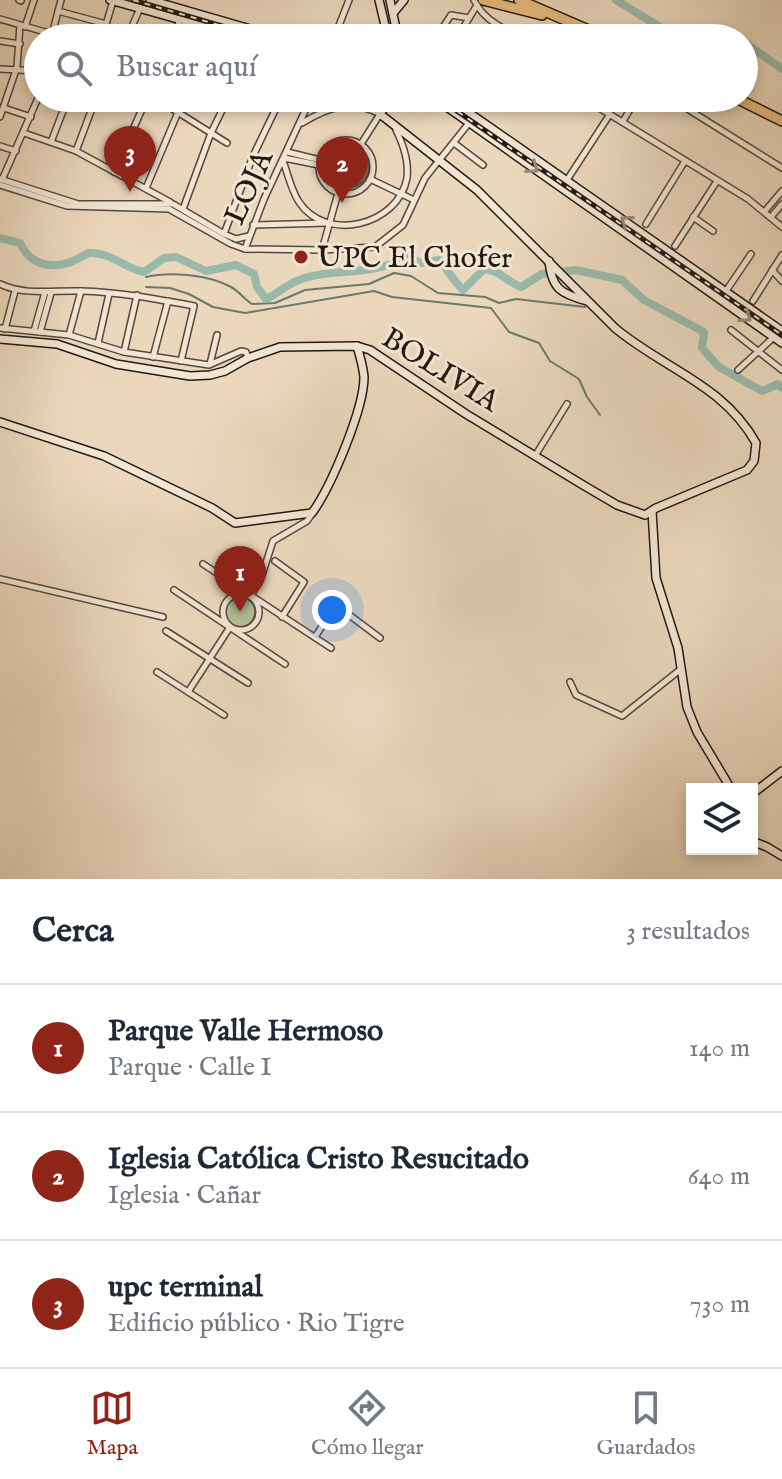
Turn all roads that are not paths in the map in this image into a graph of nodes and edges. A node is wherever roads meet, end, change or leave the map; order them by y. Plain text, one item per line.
1 (34, 0) edge
2 (61, 0) edge
3 (111, 0) edge
4 (150, 0) edge
5 (349, 0) edge
6 (379, 0) edge
7 (390, 0) edge
8 (404, 0) edge
9 (519, 0) edge
10 (478, 2) edge
11 (140, 8) junction
12 (58, 11) junction
13 (393, 14) junction
14 (557, 17) junction
15 (469, 18) junction
16 (0, 19) edge
17 (180, 20) junction
18 (54, 24) edge
19 (106, 24) joint
20 (133, 24) edge
21 (178, 24) edge
22 (196, 24) edge
23 (233, 24) edge
24 (340, 24) edge
25 (385, 24) edge
26 (395, 24) edge
27 (445, 24) edge
28 (465, 24) edge
29 (497, 24) edge
30 (574, 24) edge
31 (23, 26) junction
32 (0, 41) edge
33 (20, 44) junction
34 (0, 69) edge
35 (16, 70) junction
36 (24, 70) edge
37 (4, 108) junction
38 (758, 109) edge
39 (33, 112) edge
40 (63, 112) edge
41 (91, 112) edge
42 (141, 112) edge
43 (178, 112) joint
44 (221, 112) edge
45 (274, 112) edge
46 (305, 112) edge
47 (320, 112) edge
48 (376, 112) edge
49 (455, 112) edge
50 (468, 112) edge
51 (607, 112) edge
52 (628, 112) edge
53 (692, 112) edge
54 (380, 114) junction
55 (610, 114) junction
56 (0, 117) edge
57 (31, 117) junction
58 (623, 121) junction
59 (782, 121) edge
60 (470, 122) junction
61 (300, 124) junction
62 (396, 130) junction
63 (24, 133) junction
64 (211, 133) junction
65 (51, 142) junction
66 (227, 143) dead end
67 (454, 143) junction
68 (361, 144) junction
69 (0, 146) edge
70 (16, 151) junction
71 (76, 151) junction
72 (285, 157) junction
73 (437, 161) junction
74 (685, 161) junction
75 (319, 163) junction
76 (483, 165) dead end
77 (782, 168) edge
78 (114, 172) junction
79 (370, 179) junction
80 (567, 180) junction
81 (717, 181) junction
82 (0, 182) edge
83 (146, 188) junction
84 (782, 191) edge
85 (338, 193) junction
86 (400, 194) junction
87 (414, 200) junction
88 (173, 204) junction
89 (782, 204) edge
90 (182, 211) junction
91 (259, 211) junction
92 (765, 211) junction
93 (693, 217) junction
94 (771, 217) junction
95 (329, 223) junction
96 (646, 224) dead end
97 (253, 225) junction
98 (270, 225) junction
99 (782, 227) edge
100 (713, 231) dead end
101 (223, 236) junction
102 (249, 236) junction
103 (675, 246) dead end
104 (245, 249) junction
105 (322, 250) junction
106 (751, 254) dead end
107 (782, 255) edge
108 (554, 270) junction
109 (772, 270) junction
110 (782, 281) edge
111 (0, 284) edge
112 (15, 291) junction
113 (81, 291) junction
114 (726, 291) junction
115 (48, 293) junction
116 (109, 294) junction
117 (137, 295) junction
118 (168, 301) junction
119 (753, 301) dead end
120 (590, 302) junction
121 (3, 328) edge
122 (781, 329) edge
123 (731, 330) dead end
124 (37, 331) junction
125 (69, 335) junction
126 (217, 335) dead end
127 (774, 337) junction
128 (0, 339) edge
129 (98, 343) junction
130 (782, 343) edge
131 (357, 346) junction
132 (758, 351) junction
133 (124, 352) junction
134 (153, 357) junction
135 (248, 358) junction
136 (181, 361) junction
137 (209, 365) junction
138 (738, 370) dead end
139 (782, 370) edge
140 (567, 404) dead end
141 (0, 422) edge
142 (535, 456) junction
143 (652, 511) junction
144 (312, 513) junction
145 (275, 561) dead end
146 (203, 564) dead end
147 (0, 579) edge
148 (174, 590) dead end
149 (251, 596) junction
150 (163, 617) dead end
151 (282, 617) junction
152 (230, 627) junction
153 (166, 631) dead end
154 (315, 637) junction
155 (380, 638) dead end
156 (331, 648) dead end
157 (210, 659) junction
158 (285, 664) dead end
159 (682, 668) junction
160 (157, 672) dead end
161 (570, 682) dead end
162 (248, 683) dead end
163 (188, 692) junction
164 (224, 715) dead end
165 (782, 771) edge
166 (728, 783) edge
167 (758, 789) edge
168 (758, 844) edge
169 (782, 856) edge

1 - 31 street
2 - 12 street
3 - 11 street
3 - 19 street
4 - 23 street
5 - 24 street
6 - 25 street
7 - 13 street
8 - 13 street
9 - 14 main road
10 - 14 main road
10 - 15 street
10 - 29 street
11 - 17 street
11 - 20 street
12 - 18 street
12 - 19 street
13 - 26 street
14 - 30 main road
15 - 27 street
15 - 28 street
16 - 31 street
17 - 21 street
17 - 22 street
31 - 33 street
32 - 33 street
33 - 35 street
34 - 35 street
35 - 36 street
35 - 37 street
37 - 56 street
37 - 57 street
38 - 59 main road
39 - 57 street
40 - 65 street
41 - 71 street
42 - 78 street
43 - 64 street
43 - 83 street
44 - 64 street
45 - 101 street
46 - 61 street, LOJA
47 - 61 street
48 - 54 street
49 - 60 street
50 - 80 street
51 - 55 street
52 - 58 street
53 - 77 street
54 - 62 street
54 - 68 street
55 - 58 street
55 - 80 street
57 - 63 street
58 - 74 street
60 - 67 street
60 -> 127 street
61 - 72 street, LOJA
62 - 73 street
62 - 86 street
63 - 65 street
63 - 70 street
64 - 66 street
64 - 90 street
65 - 71 street
67 - 73 street
67 - 76 street
68 - 75 street
68 - 79 street
69 - 70 street
70 - 82 street
71 - 78 street
72 - 75 street
72 - 91 street, LOJA
72 - 95 street
73 - 87 street
73 - 108 street
74 - 81 street
74 - 96 street
75 - 85 street
78 - 83 street
79 - 85 street
79 - 86 street
114 -> 80 street
81 - 92 street
81 - 93 street
82 - 88 street
82 - 90 street
83 - 88 street
84 - 92 street
85 - 95 street
86 - 87 street
86 - 95 street
87 - 105 street
88 - 90 street
89 - 94 street
90 - 101 street
91 - 97 street, LOJA
91 - 98 street
92 - 94 street
93 - 100 street
93 - 103 street
94 - 99 street
95 - 98 street
95 - 105 street
97 - 98 street
97 - 102 street, LOJA
101 - 102 street
101 - 104 street
102 - 104 street, LOJA
104 - 105 street
106 - 114 street
107 - 109 street
108 - 120 street
108 - 120 street
109 - 110 street
109 - 119 street
111 - 112 street
112 - 115 street
112 - 121 street
113 - 115 street
113 - 116 street
113 - 125 street
114 - 122 street
115 - 124 street
116 - 117 street
116 - 129 street
117 - 118 street
117 - 133 street
118 - 134 street
118 - 136 street
120 - 143 street
121 - 124 street
123 - 132 street
124 - 125 street
125 - 129 street
126 - 137 street
127 - 130 street
127 - 132 street
128 - 135 street, BOLIVIA
129 - 133 street
131 - 135 street, BOLIVIA
131 - 142 street, BOLIVIA
131 - 144 street
132 - 138 street
132 - 139 street
133 - 134 street
134 - 136 street
135 - 137 street
136 - 137 street
140 - 142 street
141 - 144 street
142 - 143 street, BOLIVIA
143 - 159 street
144 - 149 street
145 - 151 street
146 - 149 street
147 - 150 street
148 - 152 street
149 - 151 street
149 - 152 street
149 - 152 street
151 - 154 street
152 - 157 street
152 - 158 street
153 - 157 street
154 - 155 street
154 - 156 street
157 - 162 street
157 - 163 street
159 - 161 street
159 - 166 street
160 - 163 street
163 - 164 street
165 - 167 street
168 - 169 street

